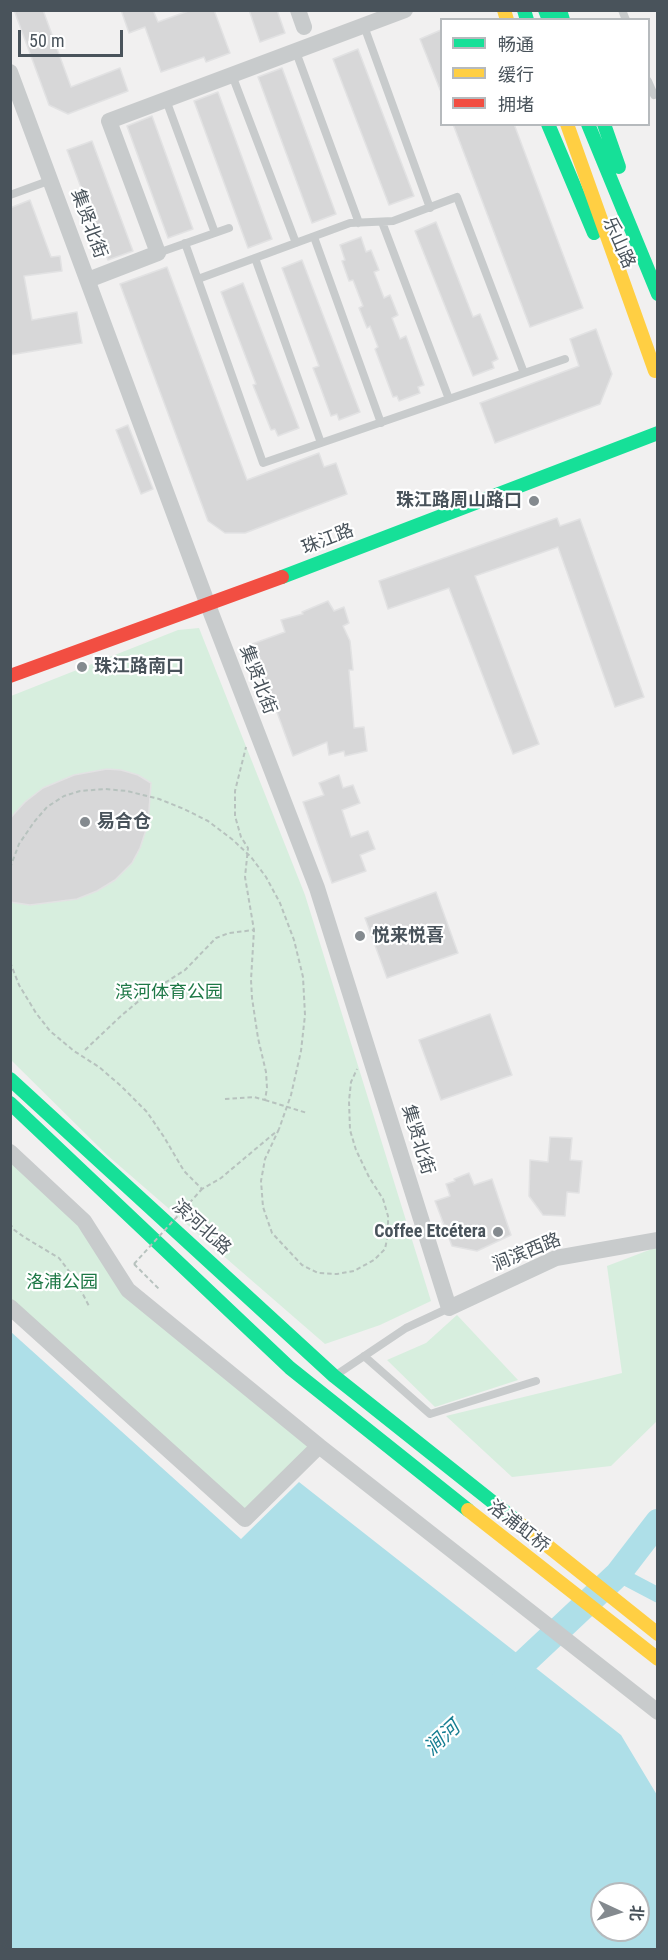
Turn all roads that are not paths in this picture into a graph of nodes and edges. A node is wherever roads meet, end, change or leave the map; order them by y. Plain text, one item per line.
1 (298, 10) edge
2 (405, 10) edge
3 (364, 26) junction
4 (304, 27) dead end
5 (296, 51) junction
6 (10, 72) edge
7 (232, 75) junction
8 (166, 100) junction
9 (549, 126) edge
10 (568, 126) edge
11 (589, 126) edge
12 (605, 126) edge
13 (51, 180) junction
14 (10, 195) edge
15 (430, 207) junction
16 (382, 222) junction
17 (359, 223) junction
18 (229, 228) dead end
19 (215, 233) junction
20 (314, 237) junction
21 (185, 243) junction
22 (296, 243) junction
23 (158, 253) junction
24 (255, 258) junction
25 (88, 279) junction
26 (198, 279) junction
27 (657, 280) edge
28 (657, 294) edge
29 (565, 359) dead end
30 (656, 372) edge
31 (524, 373) junction
32 (450, 399) junction
33 (381, 423) junction
34 (657, 434) edge
35 (321, 443) junction
36 (204, 593) junction
37 (10, 676) edge
38 (10, 1079) edge
39 (10, 1103) edge
40 (10, 1152) edge
41 (657, 1240) edge
42 (10, 1306) edge
43 (449, 1308) junction
44 (364, 1356) junction
45 (334, 1376) junction
46 (536, 1381) dead end
47 (318, 1391) junction
48 (368, 1403) joint
49 (319, 1446) junction
50 (657, 1634) edge
51 (657, 1659) edge
52 (657, 1712) edge

1 - 4 street
2 - 3 street
3 - 5 street
3 - 15 lane
5 - 7 street
5 - 17 lane
6 - 13 street, 集贤北街
7 - 8 street
7 - 22 lane
8 - 19 lane
8 - 23 street
9 - 30 main road, 乐山路
10 - 30 main road
11 - 28 main road
12 - 27 main road, 乐山路
13 - 14 lane
13 - 25 street, 集贤北街
15 - 16 lane
15 - 31 lane
16 - 17 lane
16 - 32 lane
17 - 20 lane
18 - 19 lane
19 - 21 lane
20 - 22 lane
20 - 33 lane
21 - 23 lane
21 - 26 lane
22 - 24 lane
23 - 25 street
24 - 26 lane
24 - 35 lane
25 - 36 street, 集贤北街
26 - 35 lane
29 - 31 lane
31 - 32 lane
32 - 33 lane
33 - 35 lane
34 - 36 main road, 珠江路
36 - 37 main road, 珠江路
36 - 43 street, 集贤北街
38 - 45 main road, 滨河北路
39 - 47 main road
40 - 49 street
41 - 43 street, 涧滨西路
42 - 49 street
43 - 44 lane
44 - 45 lane
44 - 46 lane
45 - 47 lane
45 - 48 main road, 滨河北路
47 - 51 main road, 洛浦虹桥
48 - 50 main road, 洛浦虹桥
49 - 52 street

